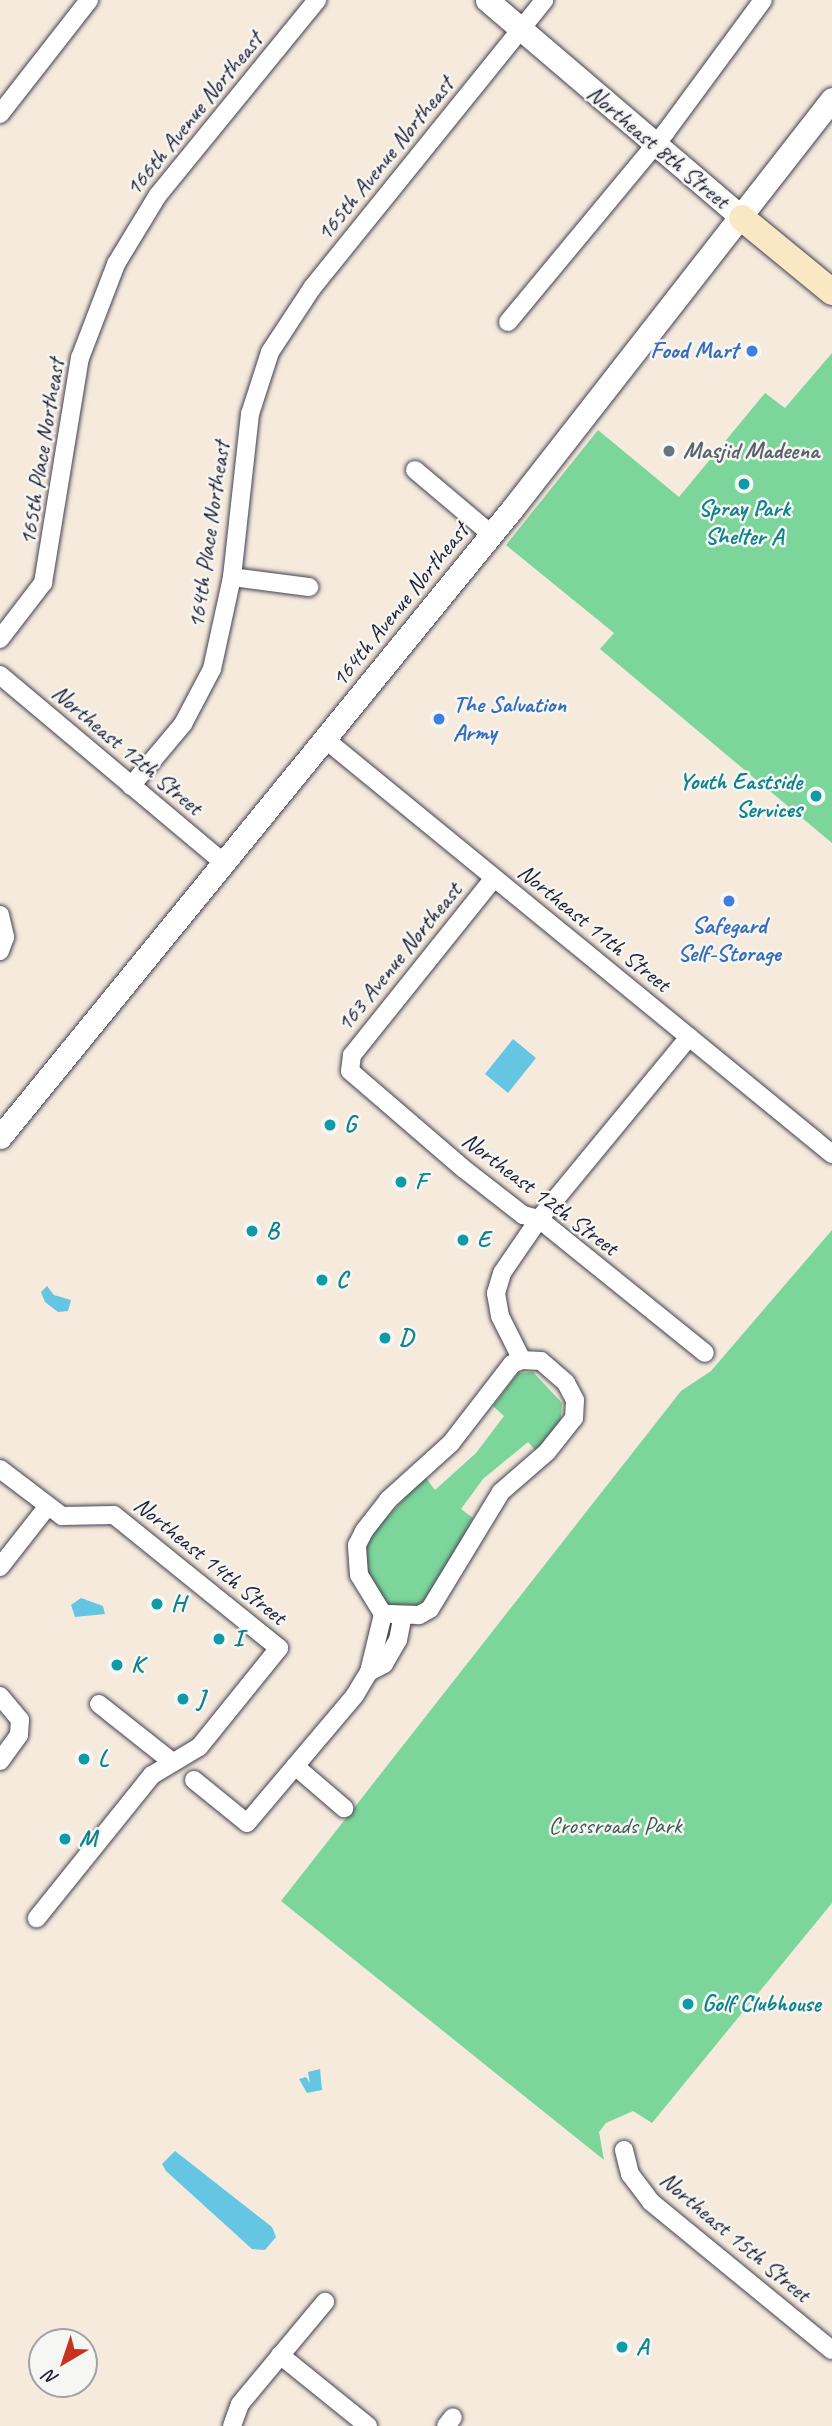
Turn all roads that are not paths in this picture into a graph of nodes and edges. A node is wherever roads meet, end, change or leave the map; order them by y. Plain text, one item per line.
1 (89, 0) edge
2 (486, 0) edge
3 (544, 0) edge
4 (763, 0) edge
5 (315, 1) edge
6 (521, 30) junction
7 (832, 99) edge
8 (0, 114) edge
9 (655, 144) junction
10 (742, 218) junction
11 (116, 264) joint
12 (832, 292) edge
13 (508, 322) dead end
14 (270, 352) joint
15 (415, 470) dead end
16 (491, 534) junction
17 (232, 577) junction
18 (309, 587) dead end
19 (0, 639) edge
20 (0, 675) edge
21 (326, 740) junction
22 (131, 786) junction
23 (223, 862) junction
24 (494, 878) junction
25 (1, 917) edge
26 (0, 951) edge
27 (690, 1037) junction
28 (350, 1071) joint
29 (0, 1138) edge
30 (832, 1154) edge
31 (539, 1219) junction
32 (705, 1353) dead end
33 (522, 1360) junction
34 (0, 1469) edge
35 (47, 1507) junction
36 (0, 1567) edge
37 (383, 1614) junction
38 (403, 1615) junction
39 (369, 1672) junction
40 (0, 1696) edge
41 (99, 1704) dead end
42 (0, 1761) edge
43 (171, 1761) junction
44 (295, 1766) junction
45 (194, 1780) dead end
46 (344, 1808) dead end
47 (37, 1918) dead end
48 (624, 2150) dead end
49 (325, 2302) dead end
50 (832, 2350) edge
51 (281, 2355) junction
52 (232, 2426) edge
53 (368, 2426) edge

1 - 8 street
2 - 6 street, Northeast 8th Street
3 - 6 street, 165th Avenue Northeast
4 - 9 street
5 - 11 street, 166th Avenue Northeast
6 - 9 street, Northeast 8th Street
6 - 14 street, 165th Avenue Northeast
7 - 10 street, 164th Avenue Northeast
9 - 10 street, Northeast 8th Street
9 - 13 street
10 - 12 main road, Northeast 8th Street
10 - 16 street, 164th Avenue Northeast
11 - 19 street, 165th Place Northeast
14 - 17 street, 164th Place Northeast
15 - 16 street
16 - 21 street, 164th Avenue Northeast
17 - 18 street
17 - 22 street, 164th Place Northeast
20 - 22 street, Northeast 12th Street
21 - 23 street, 164th Avenue Northeast
21 - 24 street, Northeast 11th Street
22 - 23 street, Northeast 12th Street
23 - 29 street, 164th Avenue Northeast
24 - 27 street, Northeast 11th Street
24 - 28 street, 163 Avenue Northeast
25 - 26 street
27 - 30 street, Northeast 11th Street
27 - 31 street
28 - 31 street, Northeast 12th Street
31 - 32 street, Northeast 12th Street
31 - 33 street
33 - 37 street
33 - 38 street
34 - 35 street, Northeast 14th Street
35 - 36 street
35 - 43 street, Northeast 14th Street
37 - 38 street
37 - 39 street
38 - 39 street
39 - 44 street
40 - 42 street
41 - 43 street
43 - 47 street
44 - 45 street
44 - 46 street
48 - 50 street, Northeast 15th Street
49 - 51 street
51 - 52 street
51 - 53 street

